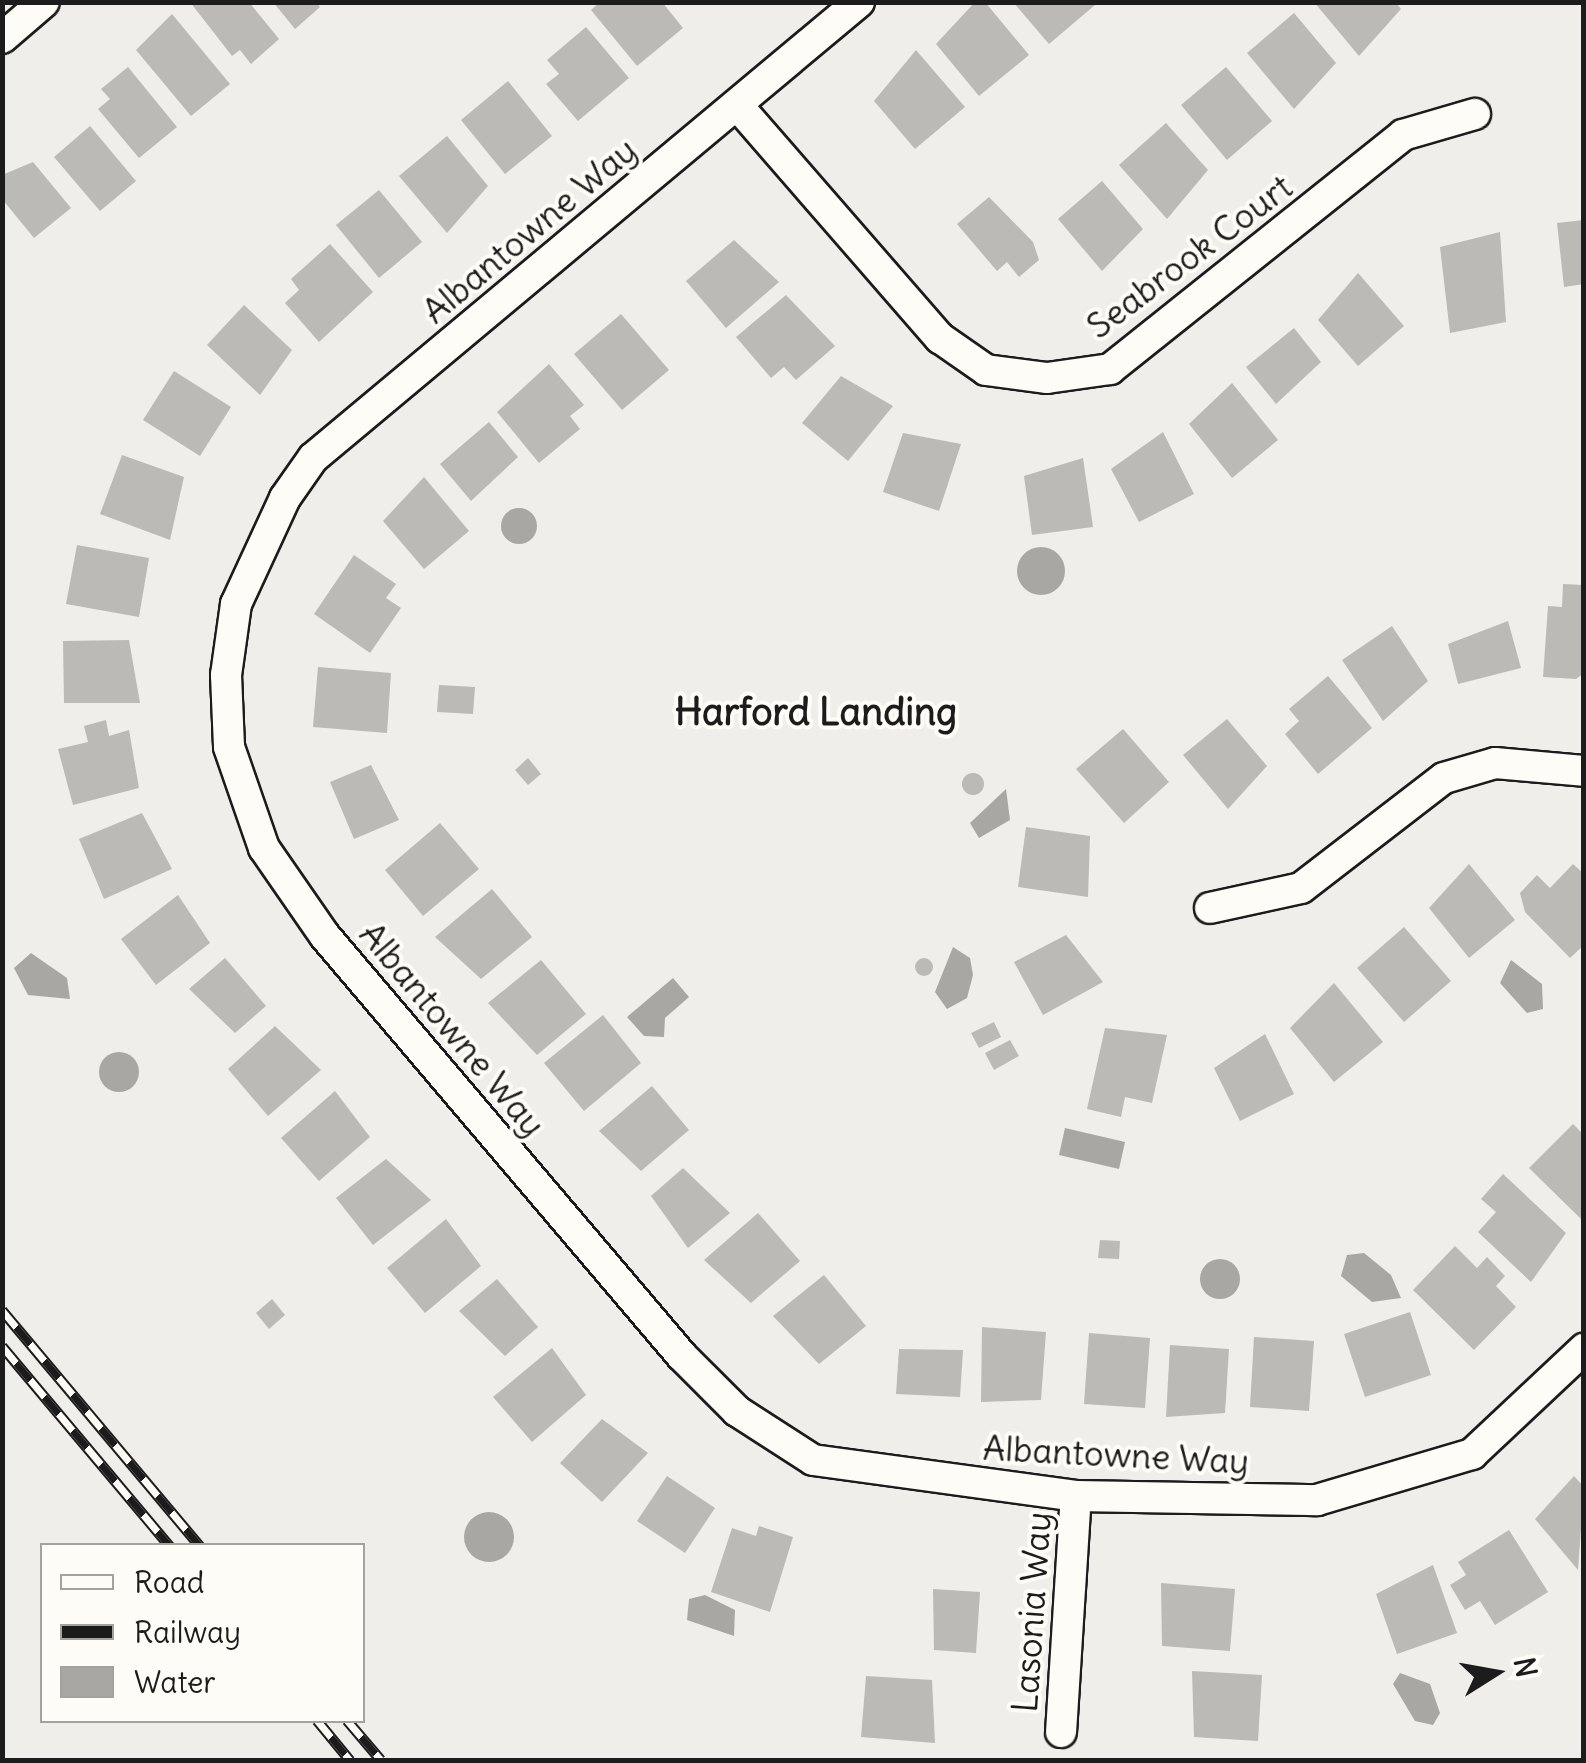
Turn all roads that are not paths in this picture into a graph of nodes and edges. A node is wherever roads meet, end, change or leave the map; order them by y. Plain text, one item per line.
1 (44, 2) edge
2 (859, 2) edge
3 (2, 38) edge
4 (738, 106) junction
5 (1476, 114) dead end
6 (1584, 771) edge
7 (1210, 908) dead end
8 (1584, 1349) edge
9 (1076, 1496) junction
10 (1061, 1732) dead end

1 - 3 street
2 - 4 street, Albantowne Way
4 - 5 street, Seabrook Court
4 - 9 street, Albantowne Way
6 - 7 street
8 - 9 street, Albantowne Way
9 - 10 street, Lasonia Way

